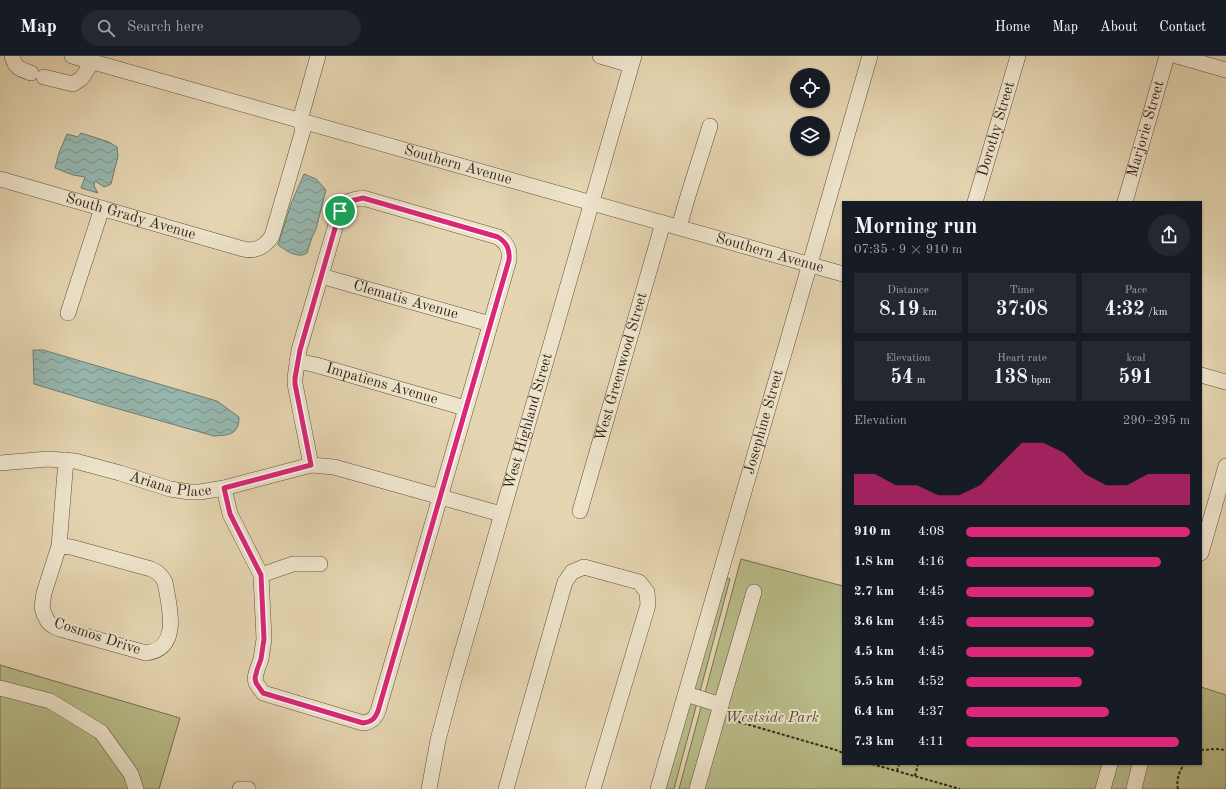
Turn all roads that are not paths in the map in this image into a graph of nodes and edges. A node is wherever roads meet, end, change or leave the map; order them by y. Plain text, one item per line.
1 (12, 56) edge
2 (72, 56) edge
3 (318, 56) edge
4 (600, 56) edge
5 (870, 56) edge
6 (1018, 56) edge
7 (1167, 56) edge
8 (1177, 56) edge
9 (632, 60) edge
10 (92, 62) junction
11 (1226, 70) edge
12 (300, 120) junction
13 (710, 126) dead end
14 (0, 179) edge
15 (975, 201) edge
16 (1126, 201) edge
17 (592, 203) junction
18 (102, 208) junction
19 (663, 223) junction
20 (679, 227) junction
21 (810, 265) junction
22 (842, 274) edge
23 (321, 276) junction
24 (68, 313) dead end
25 (490, 324) junction
26 (297, 362) junction
27 (1202, 375) edge
28 (1226, 382) edge
29 (465, 408) junction
30 (66, 460) junction
31 (0, 463) edge
32 (311, 465) junction
33 (1226, 466) edge
34 (224, 488) junction
35 (440, 496) junction
36 (580, 512) dead end
37 (501, 514) junction
38 (59, 546) junction
39 (1202, 549) edge
40 (320, 564) dead end
41 (261, 575) junction
42 (754, 592) dead end
43 (0, 688) edge
44 (686, 694) junction
45 (719, 710) junction
46 (1110, 765) edge
47 (1140, 765) edge
48 (136, 789) edge
49 (240, 789) edge
50 (248, 789) edge
51 (429, 789) edge
52 (506, 789) edge
53 (593, 789) edge
54 (658, 789) edge
55 (697, 789) edge
56 (1103, 789) edge
57 (1134, 789) edge

1 - 10 street
2 - 10 street, Southern Avenue
3 - 12 street
4 - 9 street
5 - 21 street, Josephine Street
6 - 15 street, Dorothy Street
7 - 16 street, Marjorie Street
8 - 11 street
9 - 17 street, West Highland Street
10 - 12 street, Southern Avenue
12 - 17 street, Southern Avenue
12 - 18 street, South Grady Avenue
13 - 20 street
14 - 18 street, South Grady Avenue
17 - 19 street, Southern Avenue
17 - 37 street, West Highland Street
18 - 24 street
19 - 20 street, Southern Avenue
19 - 36 street, West Greenwood Street
20 - 21 street, Southern Avenue
21 - 22 street, Southern Avenue
21 - 44 street, Josephine Street
23 - 25 street, Clematis Avenue
23 - 25 street
23 - 26 street
25 - 29 street
26 - 29 street, Impatiens Avenue
26 - 32 street
27 - 28 street
29 - 35 street
30 - 31 street, Ariana Place
30 - 34 street, Ariana Place
30 - 38 street, Cosmos Drive
32 - 34 street, Ariana Place
32 - 35 street, Ariana Place
33 - 39 street
34 - 41 street
35 - 37 street, Ariana Place
35 - 41 street
37 - 51 street, West Highland Street
38 - 38 street, Cosmos Drive
40 - 41 street
42 - 45 street
43 - 48 street
44 - 45 street
44 - 54 street, Josephine Street
45 - 55 street
46 - 56 street
47 - 57 street
49 - 50 street
52 - 53 street

